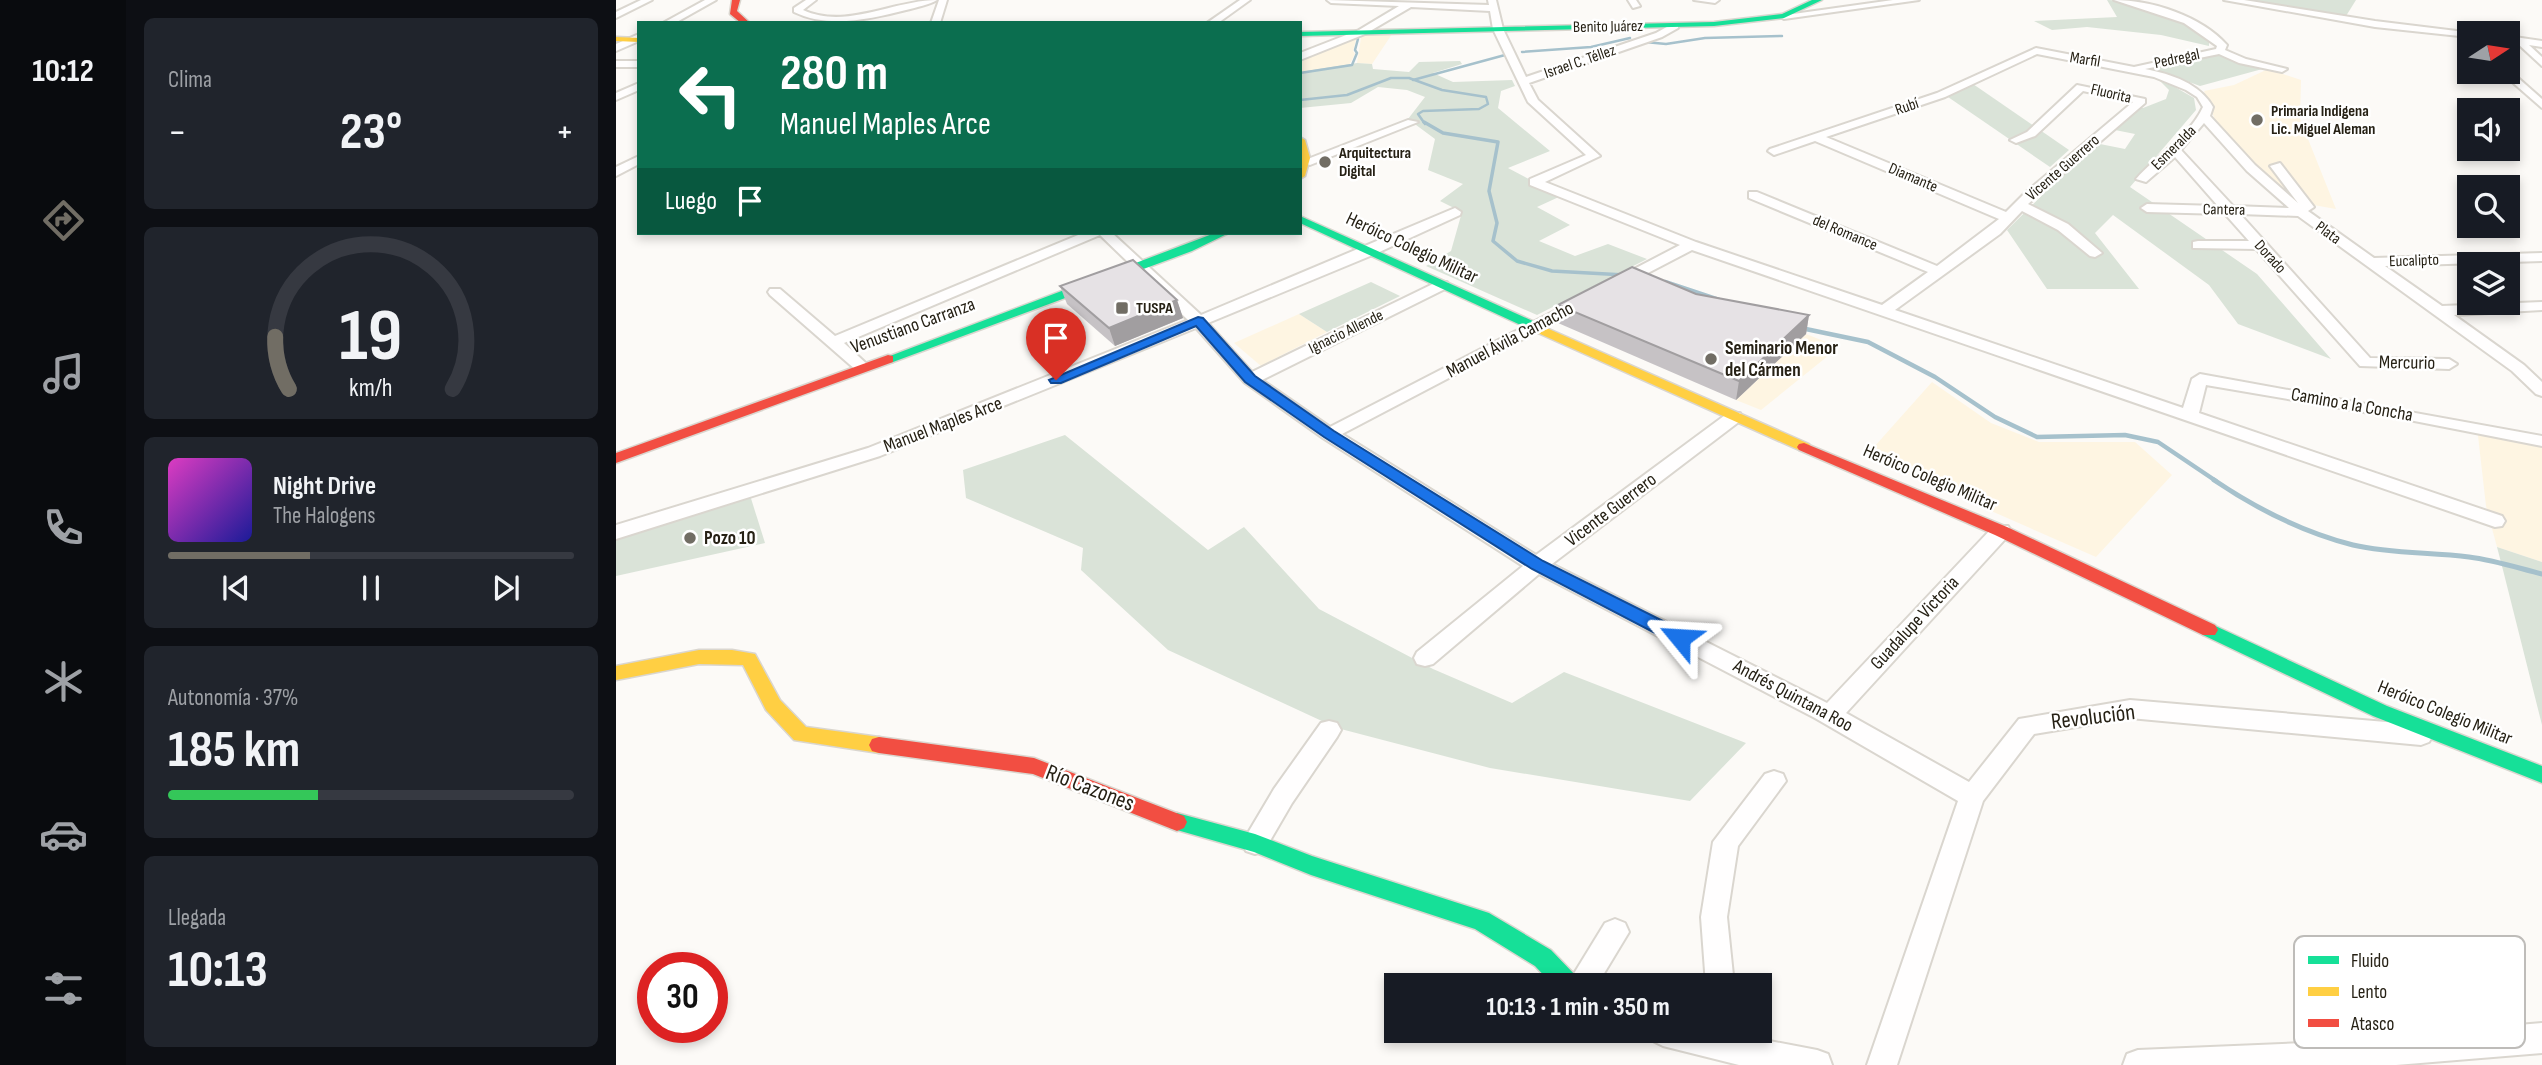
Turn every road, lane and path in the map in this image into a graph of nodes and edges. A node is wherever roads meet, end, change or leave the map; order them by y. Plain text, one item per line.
1 (648, 0) edge
2 (712, 0) edge
3 (736, 0) edge
4 (812, 0) edge
5 (933, 0) edge
6 (943, 0) edge
7 (1246, 0) edge
8 (1331, 0) edge
9 (1698, 0) edge
10 (1715, 0) edge
11 (1818, 0) edge
12 (1915, 0) edge
13 (2118, 0) edge
14 (2228, 0) edge
15 (1412, 3) edge
16 (1492, 4) edge
17 (892, 9) junction
18 (616, 15) edge
19 (1784, 16) junction
20 (854, 17) junction
21 (876, 20) edge
22 (671, 21) edge
23 (744, 21) edge
24 (936, 21) edge
25 (1214, 21) edge
26 (1675, 26) junction
27 (1498, 29) junction
28 (1362, 32) junction
29 (1302, 34) edge
30 (2457, 34) edge
31 (616, 38) edge
32 (637, 39) edge
33 (2520, 41) joint
34 (2542, 44) edge
35 (616, 48) edge
36 (2036, 51) joint
37 (2220, 51) junction
38 (1302, 56) edge
39 (2542, 63) edge
40 (616, 64) edge
41 (637, 64) edge
42 (2135, 68) junction
43 (2282, 69) dead end
44 (1522, 82) junction
45 (2520, 84) edge
46 (637, 87) edge
47 (617, 96) edge
48 (637, 100) edge
49 (2141, 101) joint
50 (2542, 105) edge
51 (2204, 117) junction
52 (1412, 122) dead end
53 (1817, 138) junction
54 (2016, 140) dead end
55 (1302, 144) edge
56 (2175, 150) junction
57 (1774, 152) dead end
58 (616, 161) edge
59 (637, 161) edge
60 (2277, 166) dead end
61 (1303, 169) edge
62 (616, 172) edge
63 (2142, 179) dead end
64 (1753, 195) dead end
65 (2021, 205) junction
66 (2147, 208) dead end
67 (2230, 210) junction
68 (1455, 212) dead end
69 (2301, 212) junction
70 (2008, 218) junction
71 (1302, 220) edge
72 (2316, 224) junction
73 (1089, 235) edge
74 (1107, 235) edge
75 (1219, 235) edge
76 (1691, 245) junction
77 (2198, 245) dead end
78 (2259, 245) junction
79 (1370, 251) junction
80 (2095, 253) dead end
81 (2542, 257) edge
82 (2370, 262) junction
83 (1141, 265) junction
84 (1649, 267) joint
85 (1937, 271) junction
86 (1442, 285) junction
87 (1606, 289) joint
88 (775, 292) dead end
89 (2540, 308) edge
90 (1885, 310) junction
91 (2437, 311) junction
92 (1198, 321) junction
93 (1536, 327) junction
94 (836, 341) junction
95 (2365, 363) joint
96 (2449, 364) dead end
97 (862, 367) junction
98 (1250, 379) junction
99 (2542, 391) edge
100 (1734, 417) junction
101 (2189, 417) junction
102 (1329, 434) junction
103 (2542, 441) edge
104 (616, 458) edge
105 (2495, 521) dead end
106 (2001, 531) junction
107 (616, 532) edge
108 (1537, 565) junction
109 (1425, 657) dead end
110 (616, 673) edge
111 (1829, 715) junction
112 (1328, 730) dead end
113 (2446, 738) junction
114 (2542, 775) edge
115 (1774, 781) dead end
116 (1972, 796) junction
117 (1255, 843) junction
118 (1615, 932) dead end
119 (1557, 973) edge
120 (1589, 973) edge
121 (1719, 973) edge
122 (1740, 1043) edge
123 (2422, 1048) edge
124 (1817, 1065) edge
125 (1882, 1065) edge
126 (2138, 1065) edge

1 - 18 street
2 - 22 street
3 - 23 street
4 - 20 street
5 - 17 street
6 - 24 street
7 - 25 street
8 - 15 street
9 - 10 street
11 - 19 street
12 - 19 street, Benito Juárez
13 - 37 street
14 - 30 street
15 - 16 street
15 - 28 street
16 - 27 street
17 - 20 street
17 - 21 street
19 - 26 street, Benito Juárez
20 - 21 street
26 - 27 street, Benito Juárez
26 - 44 street, Israel C. Téllez
27 - 28 street, Benito Juárez
27 - 44 street
28 - 29 street, Benito Juárez
28 - 38 street
31 - 32 street
32 - 35 street
33 - 34 street
33 - 39 street
36 - 42 street, Marfil
36 - 53 street, Rubí
37 - 42 street, Pedregal
37 - 43 street
40 - 41 street
42 - 51 street, Plata
44 - 76 street
45 - 50 street
46 - 47 street
47 - 48 street
49 - 54 street, Fluorita
49 - 65 street, Vicente Guerrero
51 - 56 street, Esmeralda
51 - 69 street, Plata
52 - 61 street
53 - 57 street, Rubí
53 - 70 street, Diamante
55 - 61 street
56 - 63 street, Esmeralda
56 - 67 street, Dorado
58 - 59 street
59 - 62 street
60 - 72 street
64 - 85 street, del Romance
65 - 70 street, Vicente Guerrero
65 - 80 street
66 - 67 street, Cantera
67 - 69 street, Cantera
67 - 78 street, Dorado
68 - 79 street, Manuel Maples Arce
69 - 72 street, Plata
70 - 85 street, Vicente Guerrero
71 - 79 street, Heróico Colegio Militar
72 - 82 street, Plata
73 - 94 street
74 - 83 street, Andrés Quintana Roo
75 - 83 street, Venustiano Carranza
76 - 84 street, Manuel Ávila Camacho
76 - 90 street
77 - 78 street
78 - 95 street, Dorado
79 - 86 street, Heróico Colegio Militar
79 - 92 street, Manuel Maples Arce
81 - 82 street, Eucalipto
82 - 91 street, Plata
83 - 92 street, Andrés Quintana Roo
83 - 97 street, Venustiano Carranza
84 - 87 street, Manuel Ávila Camacho
85 - 90 street, Vicente Guerrero
86 - 93 street, Heróico Colegio Militar
86 - 98 street, Ignacio Allende
87 - 93 street, Manuel Ávila Camacho
88 - 94 street
89 - 91 street
90 - 101 street
91 - 99 street, Plata
92 - 98 street, Andrés Quintana Roo
92 - 107 street, Manuel Maples Arce
93 - 100 street, Heróico Colegio Militar
93 - 102 street, Manuel Ávila Camacho
94 - 97 street
95 - 96 street, Mercurio
97 - 104 street, Venustiano Carranza
98 - 102 street, Andrés Quintana Roo
100 - 106 street, Heróico Colegio Militar
100 - 108 street, Vicente Guerrero
101 - 103 street, Camino a la Concha
101 - 105 street
102 - 108 street, Andrés Quintana Roo
106 - 111 street, Guadalupe Victoria
106 - 113 street, Heróico Colegio Militar
108 - 109 street, Vicente Guerrero
108 - 111 street, Andrés Quintana Roo
110 - 117 street, Río Cazones
111 - 116 street, Andrés Quintana Roo
112 - 117 street
113 - 114 street, Heróico Colegio Militar
113 - 116 street, Revolución
115 - 121 street
116 - 125 street, Revolución
117 - 119 street, Río Cazones
118 - 120 street
122 - 124 street
123 - 126 street

